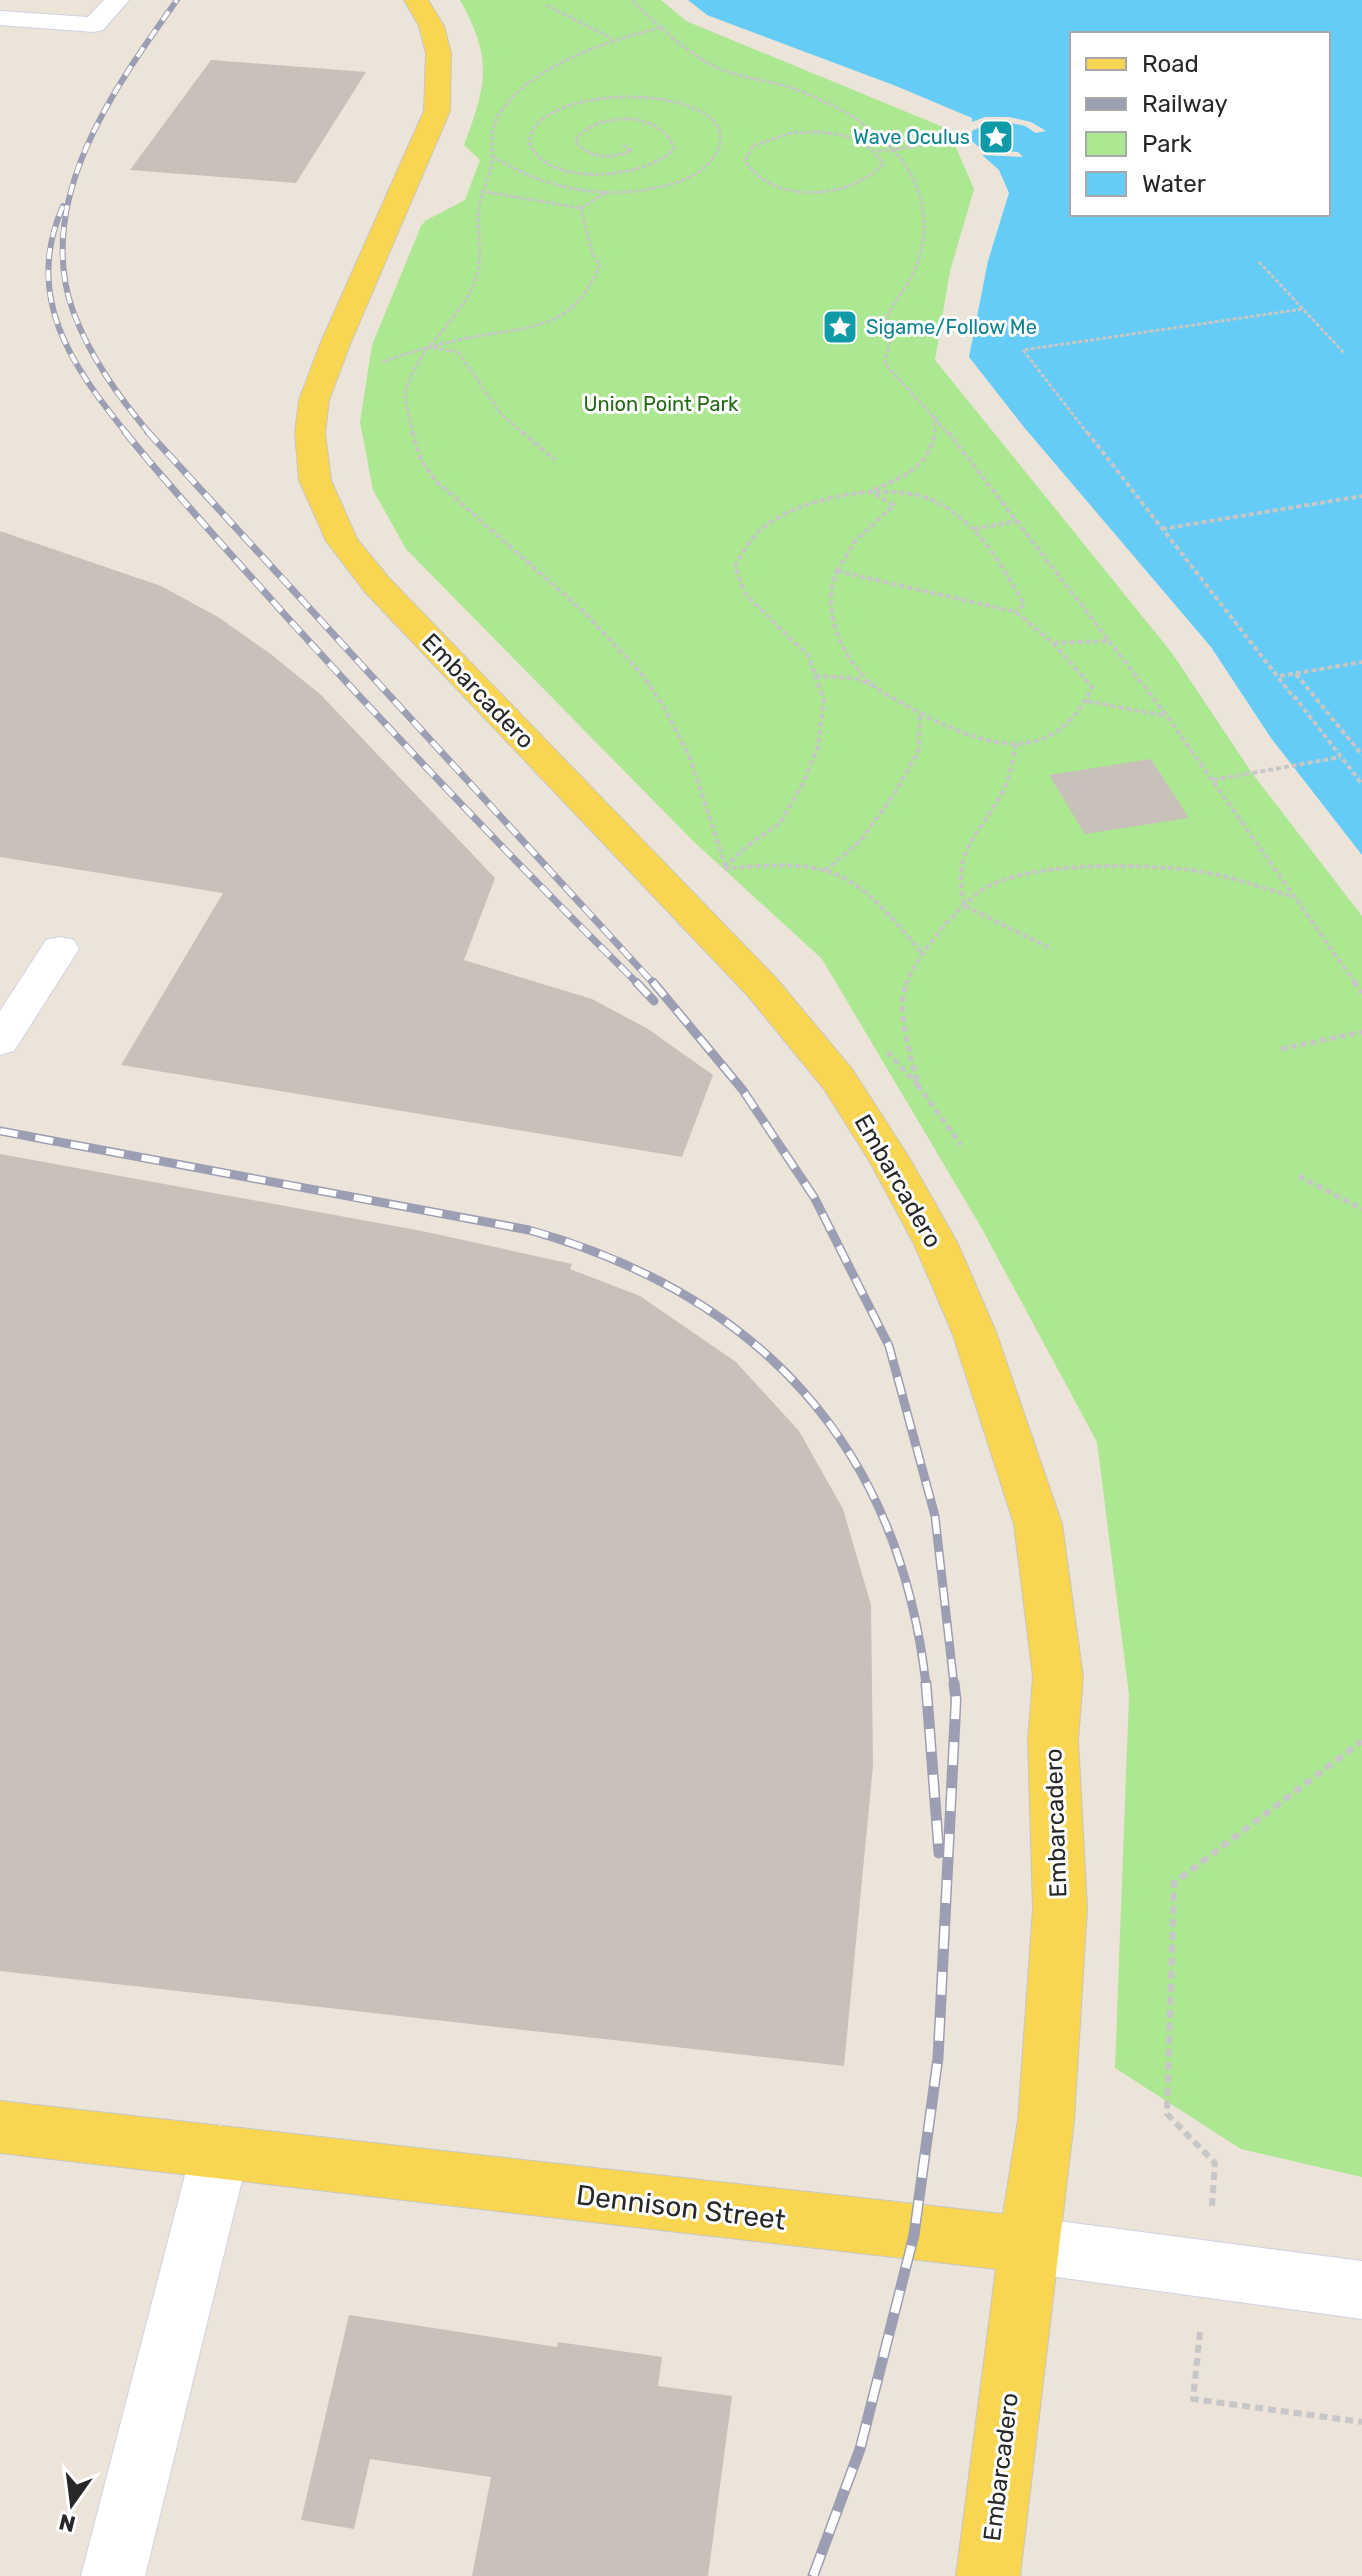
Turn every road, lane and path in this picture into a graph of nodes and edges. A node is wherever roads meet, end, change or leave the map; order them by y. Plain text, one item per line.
1 (117, 0) edge
2 (416, 0) edge
3 (632, 0) edge
4 (546, 5) dead end
5 (0, 18) edge
6 (664, 27) junction
7 (614, 39) junction
8 (622, 144) dead end
9 (922, 146) dead end
10 (894, 149) junction
11 (878, 151) junction
12 (492, 156) junction
13 (481, 191) junction
14 (608, 192) junction
15 (581, 208) junction
16 (1259, 262) dead end
17 (1303, 309) junction
18 (429, 347) junction
19 (1345, 354) dead end
20 (935, 415) junction
21 (555, 460) dead end
22 (870, 491) junction
23 (1362, 496) edge
24 (1017, 521) junction
25 (974, 529) junction
26 (1161, 529) junction
27 (835, 571) junction
28 (1016, 612) junction
29 (1109, 641) junction
30 (1053, 643) junction
31 (1362, 662) edge
32 (1296, 674) junction
33 (815, 676) junction
34 (1280, 676) junction
35 (878, 688) junction
36 (1290, 691) junction
37 (1295, 699) dead end
38 (1087, 701) junction
39 (920, 712) junction
40 (1167, 716) junction
41 (1016, 743) junction
42 (1362, 755) edge
43 (1341, 757) junction
44 (1213, 780) junction
45 (1362, 784) edge
46 (724, 868) junction
47 (824, 872) junction
48 (734, 879) dead end
49 (1291, 896) junction
50 (676, 900) junction
51 (965, 906) junction
52 (60, 949) dead end
53 (1052, 949) dead end
54 (922, 953) junction
55 (1362, 993) edge
56 (1362, 1032) edge
57 (0, 1042) edge
58 (1281, 1049) dead end
59 (886, 1051) dead end
60 (918, 1085) junction
61 (961, 1145) dead end
62 (1299, 1176) dead end
63 (1362, 1209) edge
64 (1362, 1741) edge
65 (1167, 2114) dead end
66 (0, 2127) edge
67 (220, 2152) junction
68 (1028, 2245) junction
69 (1362, 2290) edge
70 (1193, 2399) dead end
71 (1362, 2422) edge
72 (113, 2576) edge
73 (988, 2576) edge

1 - 5 street
2 - 50 main road, Embarcadero
3 - 6 path
4 - 7 path
6 - 7 path
6 - 10 path
7 - 12 path
8 - 14 path
9 - 10 path
10 - 11 path
10 - 20 path
11 - 11 path
12 - 13 path
12 - 14 path
13 - 15 path
13 - 18 path
14 - 15 path
15 - 18 path
16 - 17 path
17 - 19 path
17 - 26 path
18 - 21 path
18 - 46 path
20 - 22 path
20 - 24 path
22 - 25 path
22 - 27 path
22 - 33 path
23 - 26 path
24 - 25 path
24 - 29 path
25 - 28 path
26 - 34 path
27 - 28 path
27 - 35 path
28 - 30 path
29 - 30 path
29 - 40 path
30 - 38 path
31 - 32 path
32 - 34 path
32 - 42 path
33 - 35 path
33 - 46 path
34 - 36 path
35 - 39 path
36 - 37 path
36 - 43 path
38 - 40 path
38 - 41 path
39 - 41 path
39 - 47 path
40 - 44 path
41 - 51 path
43 - 44 path
43 - 45 path
44 - 49 path
46 - 47 path
46 - 48 path
46 - 50 path
47 - 54 path
49 - 51 path
49 - 55 path
50 - 68 main road, Embarcadero
51 - 53 path
51 - 54 path
52 - 57 street
54 - 60 path
56 - 58 path
59 - 60 path
60 - 61 path
62 - 63 path
64 - 65 path
66 - 67 main road, Dennison Street
67 - 68 main road, Dennison Street
67 - 72 street
68 - 69 street, Dennison Street
68 - 73 main road, Embarcadero
70 - 71 path

